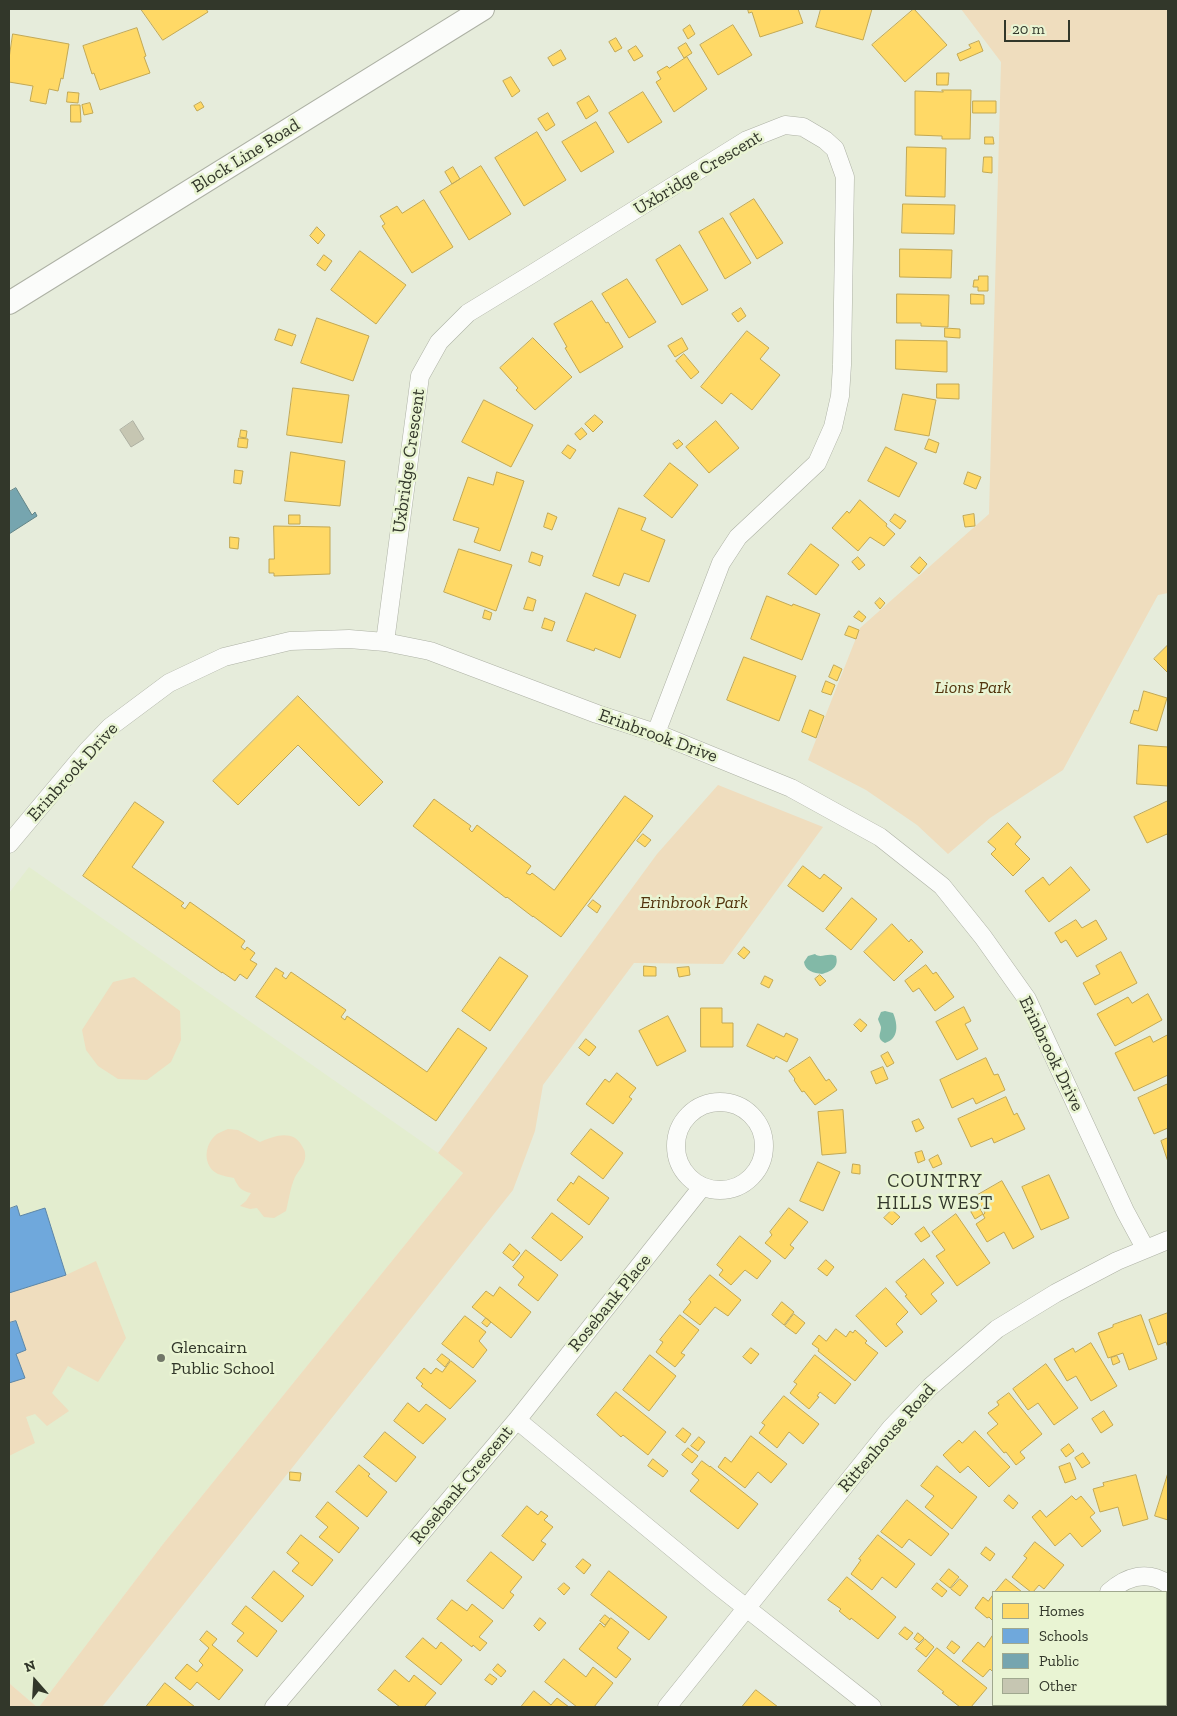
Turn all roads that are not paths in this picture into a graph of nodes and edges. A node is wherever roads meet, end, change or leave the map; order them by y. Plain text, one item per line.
1 (483, 9) edge
2 (9, 303) edge
3 (385, 642) junction
4 (656, 733) junction
5 (9, 844) edge
6 (702, 1187) junction
7 (1168, 1240) edge
8 (1146, 1248) junction
9 (517, 1420) junction
10 (1168, 1584) edge
11 (1110, 1591) edge
12 (746, 1608) junction
13 (274, 1707) edge
14 (667, 1707) edge
15 (872, 1707) edge

1 - 2 street, Block Line Road
3 - 4 street, Erinbrook Drive
3 - 4 street, Uxbridge Crescent
3 - 5 street, Erinbrook Drive
4 - 8 street, Erinbrook Drive
6 - 6 street
6 - 9 street, Rosebank Place
7 - 8 street, Rittenhouse Road
8 - 12 street, Rittenhouse Road
9 - 12 street, Rosebank Crescent
9 - 13 street, Rosebank Crescent
10 - 11 street
12 - 14 street, Rittenhouse Road
12 - 15 street, Rosebank Crescent

